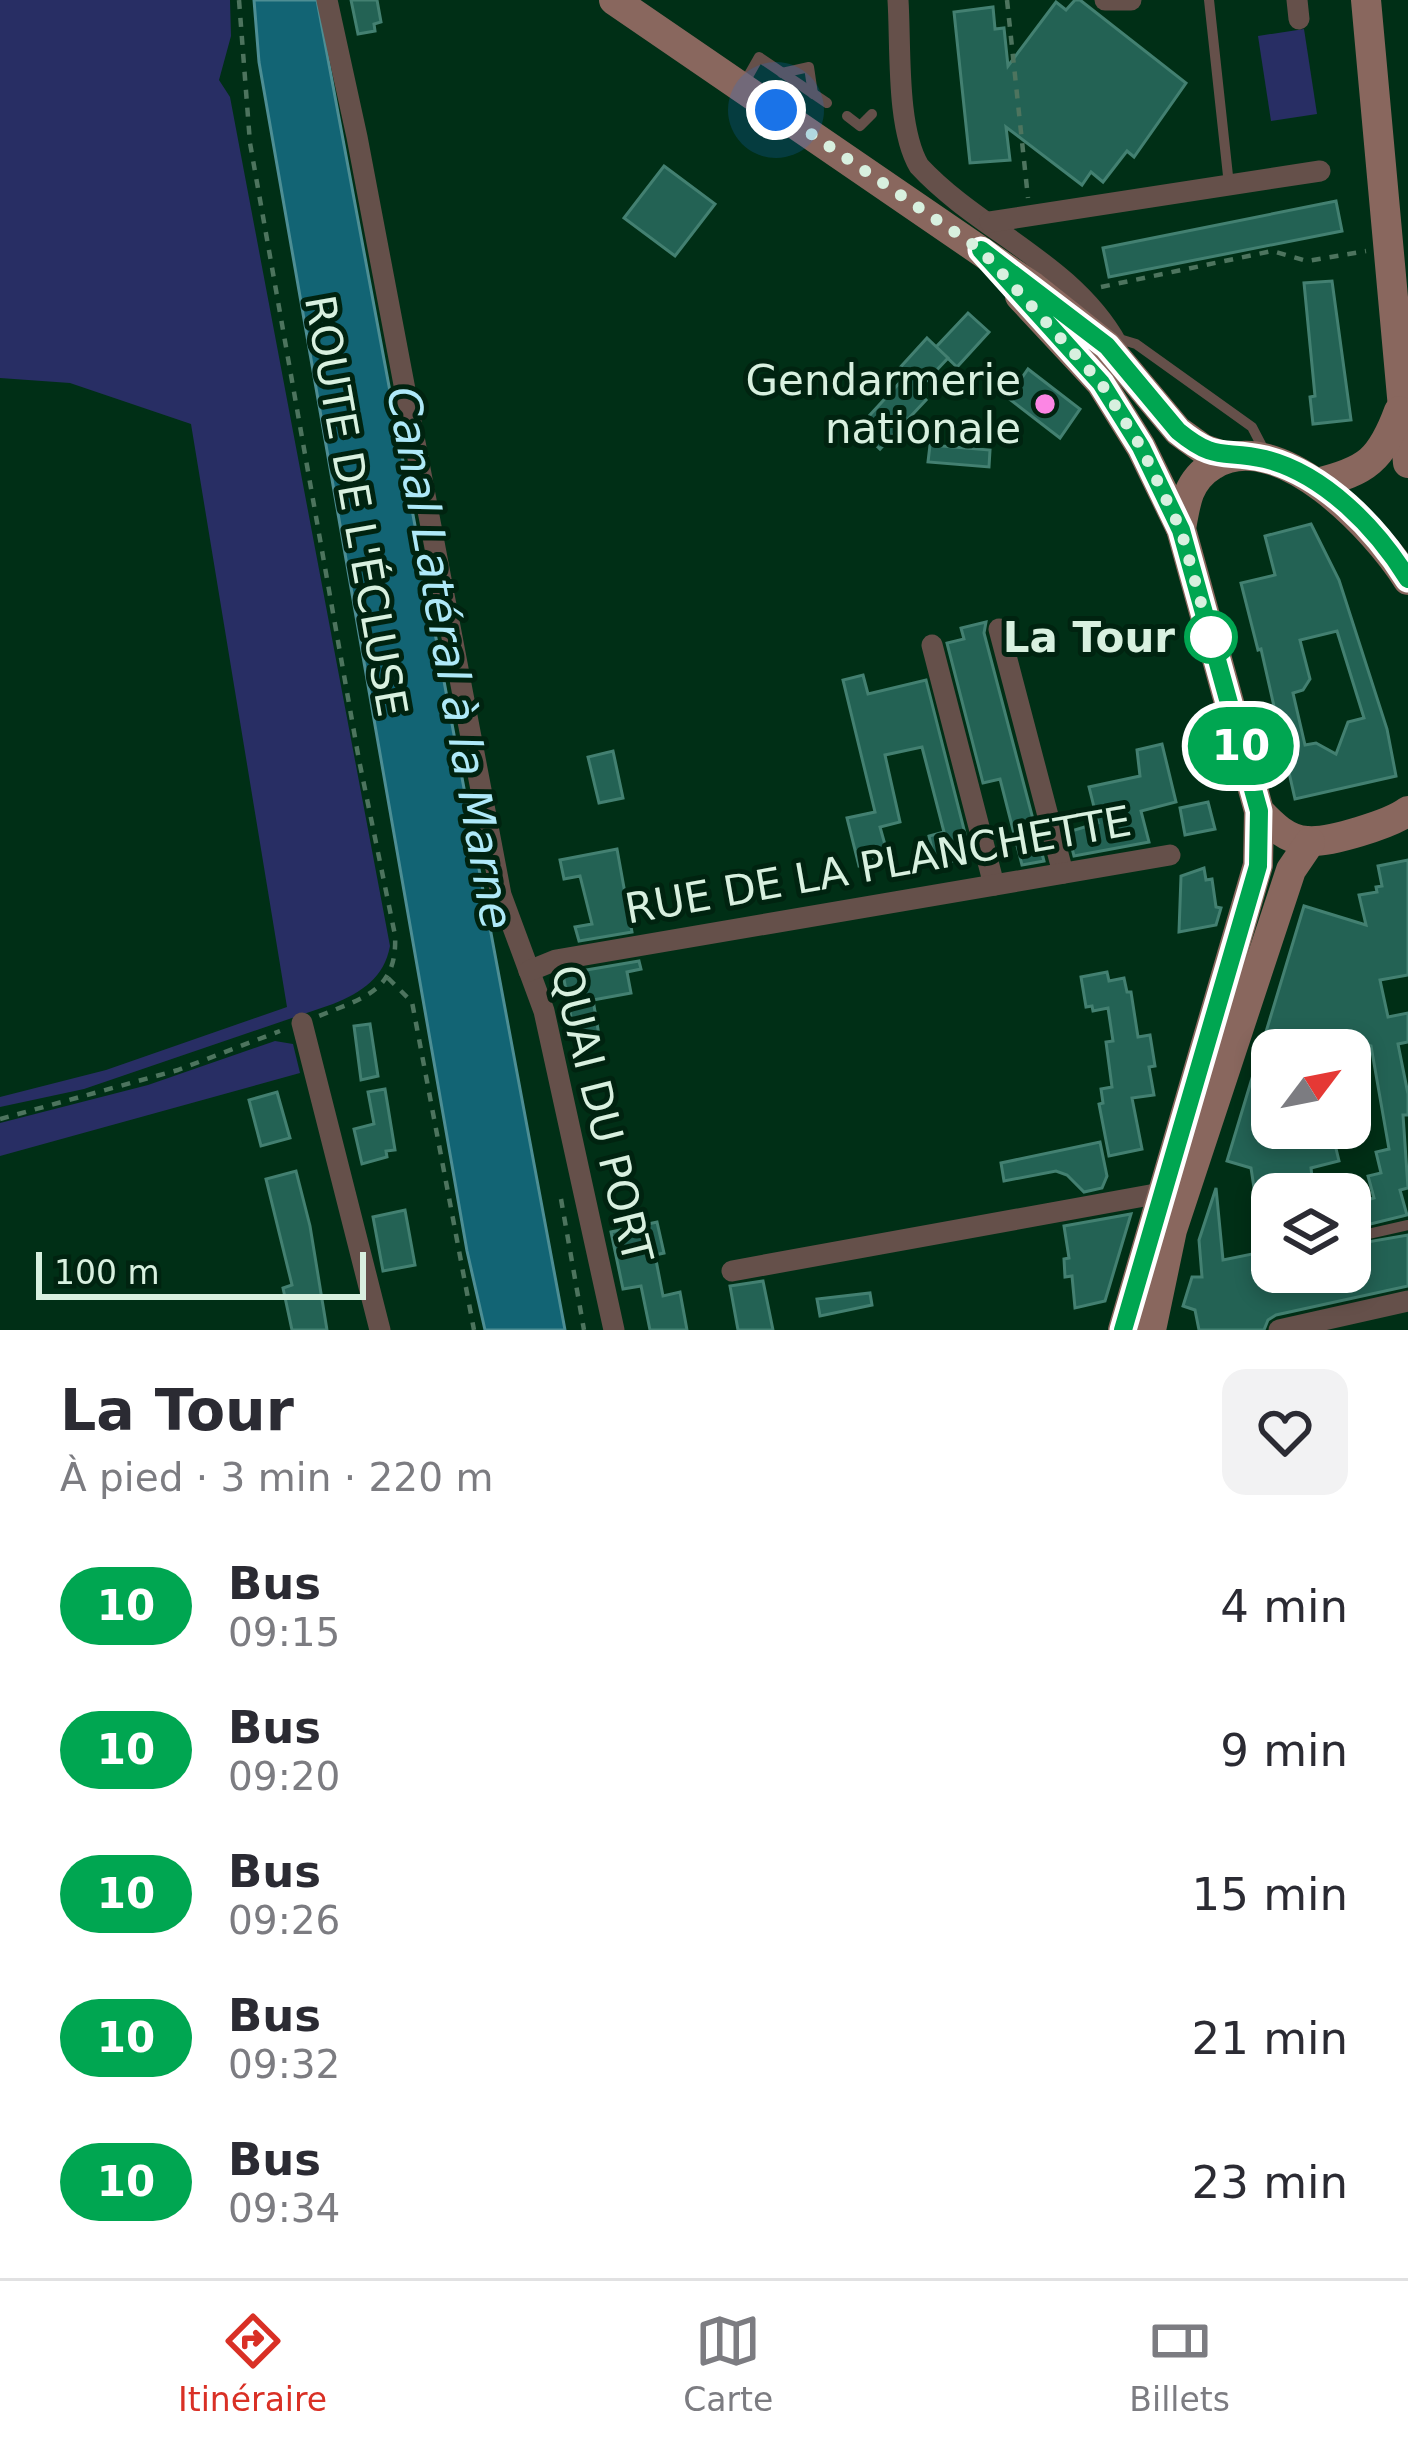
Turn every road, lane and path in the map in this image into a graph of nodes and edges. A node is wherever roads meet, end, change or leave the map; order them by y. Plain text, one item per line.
1 (239, 0) edge
2 (326, 0) edge
3 (614, 0) edge
4 (898, 0) edge
5 (1007, 0) edge
6 (1105, 0) edge
7 (1131, 0) edge
8 (1209, 0) edge
9 (1366, 0) edge
10 (782, 73) junction
11 (742, 87) junction
12 (813, 94) junction
13 (827, 104) dead end
14 (872, 114) dead end
15 (847, 116) dead end
16 (1320, 171) dead end
17 (1228, 185) junction
18 (1030, 216) junction
19 (986, 236) junction
20 (1389, 247) junction
21 (1400, 279) edge
22 (1077, 295) junction
23 (1103, 336) junction
24 (1401, 406) junction
25 (1178, 431) junction
26 (1141, 447) junction
27 (1226, 457) junction
28 (1270, 460) junction
29 (1408, 463) edge
30 (1317, 483) junction
31 (1181, 530) junction
32 (1408, 580) edge
33 (999, 629) dead end
34 (932, 645) dead end
35 (1259, 811) junction
36 (1408, 811) edge
37 (1310, 842) junction
38 (1170, 855) dead end
39 (1063, 873) junction
40 (994, 885) junction
41 (530, 971) junction
42 (388, 978) junction
43 (302, 1023) junction
44 (0, 1119) edge
45 (1161, 1193) junction
46 (1408, 1225) edge
47 (1371, 1233) edge
48 (732, 1271) dead end
49 (1408, 1301) edge
50 (380, 1330) edge
51 (474, 1330) edge
52 (614, 1330) edge
53 (1123, 1330) edge
54 (1151, 1330) edge
55 (1279, 1330) edge

1 - 42 path, ROUTE DE L'ÉCLUSE
2 - 41 street, QUAI DU PORT
3 - 11 main road
4 - 19 street
5 - 18 path
6 - 7 street
8 - 17 lane
9 - 20 main road
10 - 11 lane
10 - 12 lane
10 - 12 lane
11 - 19 main road
12 - 13 lane
14 - 15 lane
16 - 17 street
17 - 18 street
18 - 19 street
19 - 22 street
19 - 23 main road
19 - 26 main road
20 - 21 main road
20 - 22 path
21 - 24 main road
22 - 23 street
23 - 25 main road
23 - 28 lane
24 - 29 main road
24 - 30 main road
25 - 26 main road
25 - 27 main road
26 - 31 main road
27 - 28 main road
27 - 31 main road
28 - 30 main road
30 - 32 main road
31 - 35 main road
33 - 39 street
34 - 40 street
35 - 37 main road
35 - 45 main road
36 - 37 main road
37 - 54 main road
38 - 39 street, RUE DE LA PLANCHETTE
39 - 40 street, RUE DE LA PLANCHETTE
40 - 41 street, RUE DE LA PLANCHETTE
41 - 52 street, QUAI DU PORT
42 - 43 path
42 - 51 path
43 - 44 path
43 - 50 street
45 - 48 street
45 - 53 main road
46 - 47 lane
49 - 55 street

